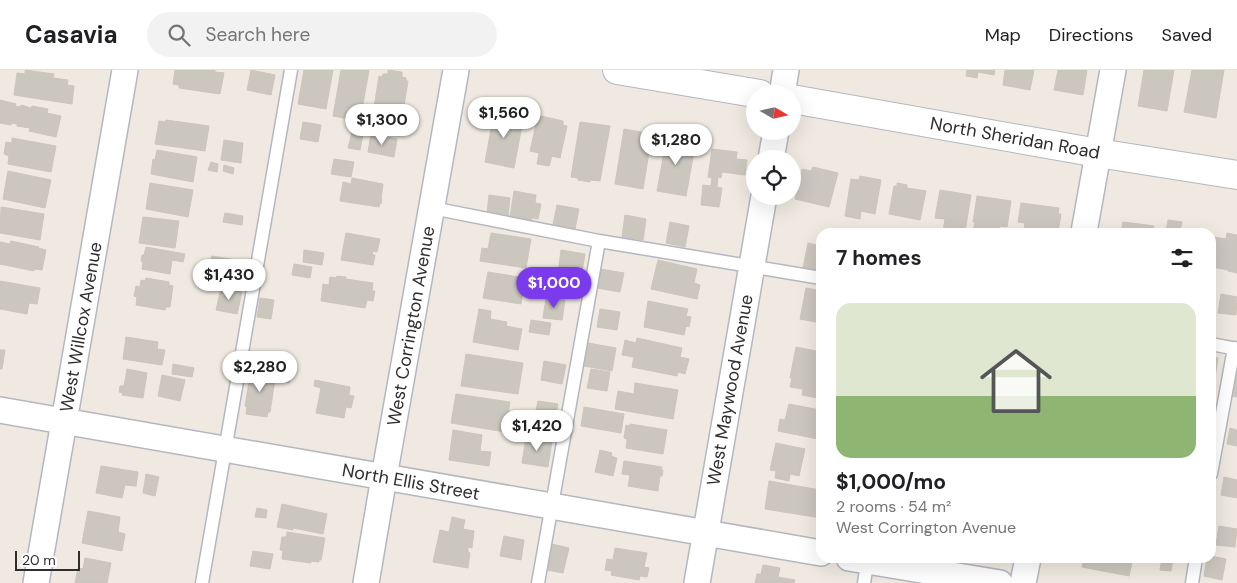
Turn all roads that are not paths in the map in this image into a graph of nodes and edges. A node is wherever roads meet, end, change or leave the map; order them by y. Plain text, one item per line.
1 (125, 70) edge
2 (291, 70) edge
3 (456, 70) edge
4 (617, 70) edge
5 (786, 70) edge
6 (1113, 70) edge
7 (784, 85) edge
8 (746, 92) edge
9 (801, 101) edge
10 (1098, 153) junction
11 (1237, 176) edge
12 (762, 205) edge
13 (432, 208) junction
14 (1085, 228) edge
15 (599, 242) junction
16 (752, 266) junction
17 (816, 277) edge
18 (1216, 345) edge
19 (1235, 348) edge
20 (0, 410) edge
21 (65, 422) junction
22 (1216, 448) edge
23 (225, 450) junction
24 (384, 477) junction
25 (551, 506) junction
26 (705, 533) junction
27 (816, 552) edge
28 (1027, 563) edge
29 (1195, 563) edge
30 (862, 565) edge
31 (36, 583) edge
32 (202, 583) edge
33 (366, 583) edge
34 (538, 583) edge
35 (697, 583) edge
36 (1000, 583) edge
37 (1023, 583) edge
38 (1192, 583) edge

1 - 21 street, West Willcox Avenue
2 - 23 lane
3 - 13 street, West Corrington Avenue
4 - 8 main road
5 - 7 street
6 - 10 street
9 - 10 main road, North Sheridan Road
10 - 11 main road, North Sheridan Road
10 - 14 street
12 - 16 street, West Maywood Avenue
13 - 15 lane
13 - 24 street, West Corrington Avenue
15 - 16 lane
15 - 25 lane
16 - 17 lane
16 - 26 street, West Maywood Avenue
18 - 19 lane
19 - 22 lane
20 - 21 street, North Ellis Street
21 - 23 street, North Ellis Street
21 - 31 street, West Willcox Avenue
23 - 24 street, North Ellis Street
23 - 32 lane
24 - 25 street, North Ellis Street
24 - 33 street, West Corrington Avenue
25 - 26 street, North Ellis Street
25 - 34 lane
26 - 27 street, North Ellis Street
26 - 35 street, West Maywood Avenue
28 - 37 street
29 - 38 lane
30 - 36 street

